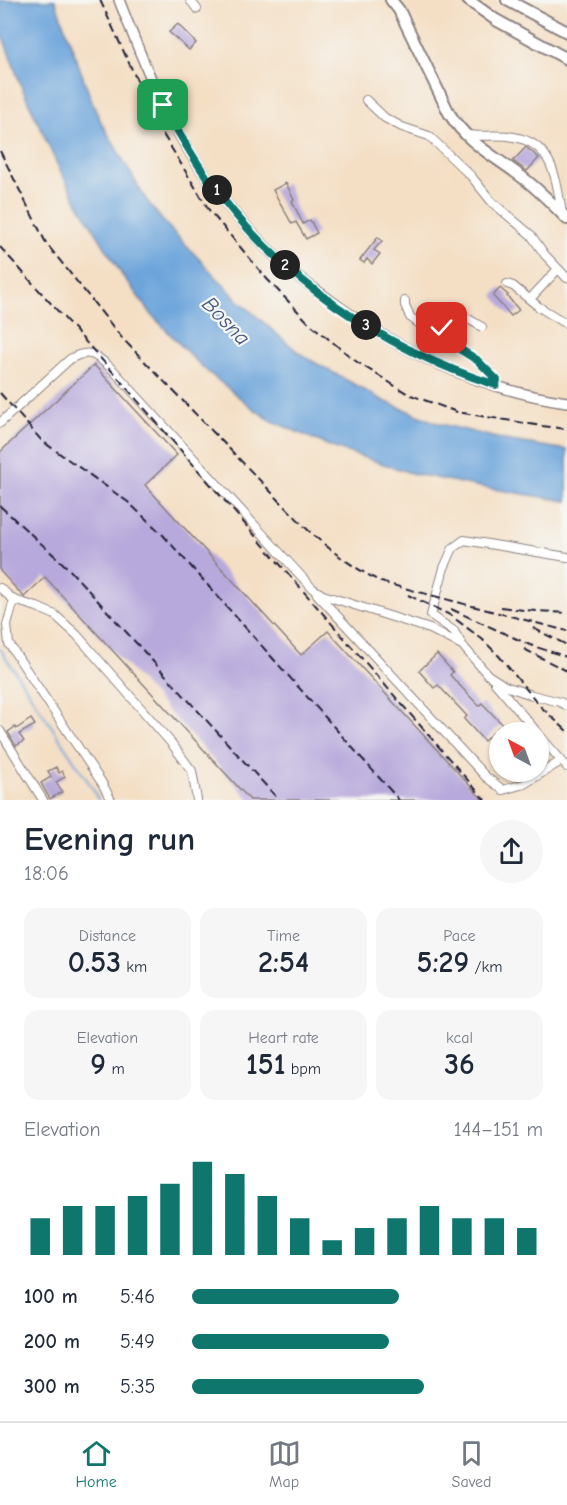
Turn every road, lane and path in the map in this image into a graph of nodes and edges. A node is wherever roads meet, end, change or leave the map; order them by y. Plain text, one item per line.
1 (119, 0) edge
2 (190, 0) edge
3 (391, 0) edge
4 (460, 0) edge
5 (468, 0) edge
6 (507, 0) edge
7 (519, 0) edge
8 (197, 9) dead end
9 (496, 20) junction
10 (548, 22) junction
11 (567, 32) edge
12 (567, 59) edge
13 (366, 100) dead end
14 (465, 135) junction
15 (564, 216) edge
16 (558, 269) junction
17 (567, 278) edge
18 (507, 284) dead end
19 (530, 299) junction
20 (405, 301) dead end
21 (567, 324) edge
22 (483, 327) dead end
23 (439, 336) junction
24 (496, 385) junction
25 (567, 402) edge
26 (0, 423) edge
27 (567, 557) edge
28 (0, 588) edge
29 (312, 588) junction
30 (14, 600) junction
31 (462, 645) junction
32 (488, 675) junction
33 (567, 706) edge
34 (529, 722) edge
35 (1, 734) edge
36 (549, 746) edge
37 (564, 764) edge
38 (43, 800) edge
39 (111, 800) edge
40 (197, 800) edge

1 - 24 main road
2 - 8 street
3 - 14 highway
4 - 9 highway
5 - 9 highway
6 - 10 highway
7 - 10 highway
9 - 12 highway
10 - 11 highway
13 - 16 street
14 - 15 highway
14 - 15 street
16 - 17 street
16 - 19 street
18 - 19 street
19 - 21 street
20 - 23 street
22 - 23 street
23 - 24 street
24 - 25 main road
26 - 29 street
27 - 31 street
28 - 30 street
29 - 31 street
29 - 37 street
30 - 39 street
30 - 40 street
31 - 32 street
32 - 33 street
32 - 34 street
35 - 38 street
36 - 37 street

